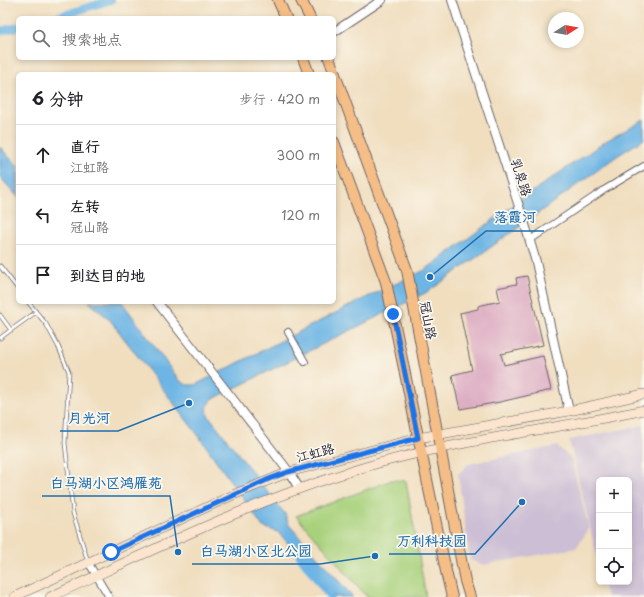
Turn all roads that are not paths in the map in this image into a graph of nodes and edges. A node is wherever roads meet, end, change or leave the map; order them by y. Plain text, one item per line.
1 (278, 0) edge
2 (301, 0) edge
3 (382, 0) edge
4 (452, 0) edge
5 (285, 16) edge
6 (309, 16) edge
7 (336, 31) edge
8 (304, 60) edge
9 (330, 60) edge
10 (308, 72) edge
11 (334, 72) edge
12 (336, 77) edge
13 (336, 147) edge
14 (644, 166) edge
15 (530, 240) junction
16 (0, 266) edge
17 (16, 286) edge
18 (30, 304) edge
19 (159, 304) edge
20 (36, 312) junction
21 (0, 315) edge
22 (11, 330) junction
23 (288, 332) dead end
24 (0, 338) edge
25 (305, 362) dead end
26 (644, 394) edge
27 (644, 410) edge
28 (569, 411) junction
29 (438, 435) junction
30 (418, 438) junction
31 (440, 449) junction
32 (421, 452) junction
33 (288, 472) junction
34 (299, 488) junction
35 (88, 562) junction
36 (95, 576) junction
37 (14, 597) edge
38 (50, 597) edge
39 (109, 597) edge
40 (452, 597) edge
41 (470, 597) edge

1 - 5 main road
2 - 6 main road
3 - 7 street
4 - 15 street, 乳泉路
8 - 10 main road
9 - 11 main road, 冠山路
12 - 29 main road, 冠山路
13 - 30 main road
14 - 15 street
15 - 28 street, 乳泉路
16 - 17 lane
18 - 20 lane
19 - 33 street
20 - 22 lane
20 - 35 lane
21 - 22 lane
22 - 24 lane
23 - 25 street
26 - 28 main road, 江虹路
27 - 31 main road
28 - 29 main road, 江虹路
29 - 30 main road, 江虹路
29 - 31 main road, 冠山路
30 - 32 main road
30 - 33 main road, 江虹路
31 - 32 main road
31 - 41 main road, 冠山路
32 - 34 main road
32 - 40 main road
33 - 34 street
33 - 35 main road, 江虹路
34 - 36 main road
35 - 36 street
35 - 37 main road, 江虹路
36 - 38 main road
36 - 39 street

